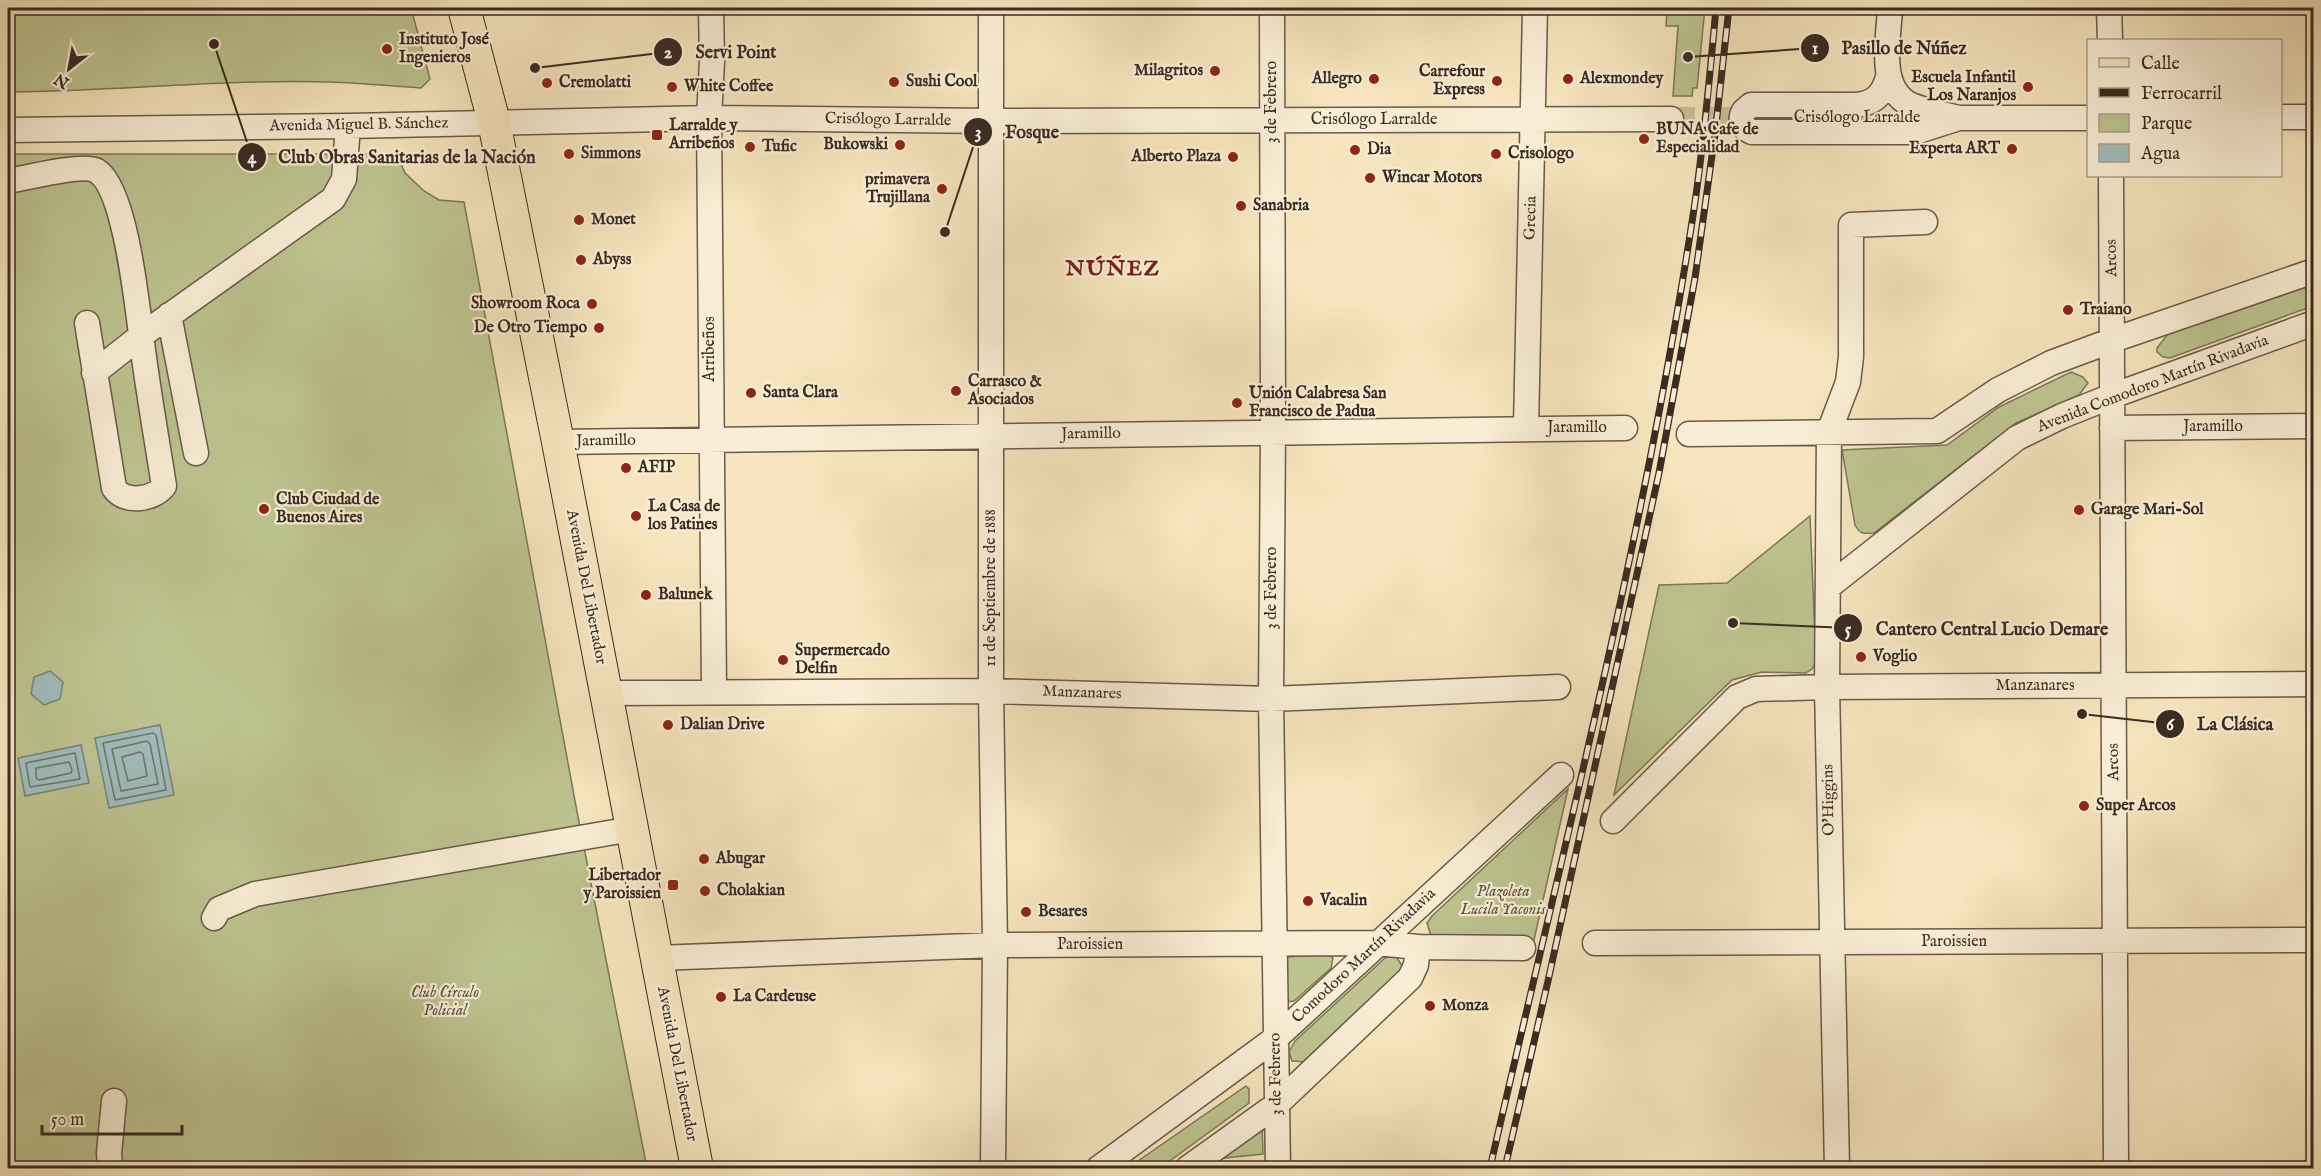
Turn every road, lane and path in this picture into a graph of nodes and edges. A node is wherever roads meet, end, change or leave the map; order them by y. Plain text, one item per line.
1 (464, 8) edge
2 (711, 8) edge
3 (992, 8) edge
4 (1272, 8) edge
5 (1535, 8) edge
6 (1890, 8) edge
7 (2109, 8) edge
8 (2110, 39) edge
9 (1888, 77) junction
10 (2282, 117) edge
11 (2313, 117) edge
12 (709, 118) junction
13 (1754, 118) tunnel mouth
14 (1959, 118) junction
15 (2087, 118) edge
16 (1533, 119) junction
17 (1671, 119) tunnel mouth
18 (1272, 120) junction
19 (992, 121) junction
20 (494, 122) junction
21 (348, 126) junction
22 (8, 130) edge
23 (1533, 155) junction
24 (2111, 177) edge
25 (8, 181) edge
26 (1925, 222) dead end
27 (2313, 272) edge
28 (170, 315) junction
29 (87, 323) dead end
30 (2313, 323) edge
31 (142, 335) junction
32 (2113, 340) junction
33 (94, 373) junction
34 (2112, 396) junction
35 (2313, 426) edge
36 (1526, 428) junction
37 (1625, 428) dead end
38 (2112, 428) junction
39 (1273, 431) junction
40 (1829, 432) junction
41 (1689, 434) dead end
42 (992, 435) junction
43 (711, 439) junction
44 (558, 442) junction
45 (196, 453) dead end
46 (1828, 587) junction
47 (2313, 684) edge
48 (2113, 686) junction
49 (1558, 687) dead end
50 (1827, 687) junction
51 (714, 691) junction
52 (991, 691) junction
53 (606, 693) junction
54 (1271, 699) junction
55 (1561, 775) dead end
56 (1613, 821) dead end
57 (632, 829) junction
58 (214, 918) dead end
59 (2313, 940) edge
60 (2116, 942) junction
61 (1377, 943) junction
62 (1595, 943) dead end
63 (1831, 943) junction
64 (1274, 944) junction
65 (995, 945) junction
66 (1418, 947) junction
67 (1523, 948) dead end
68 (657, 958) junction
69 (1276, 1038) junction
70 (114, 1101) dead end
71 (1276, 1105) junction
72 (110, 1168) edge
73 (697, 1168) edge
74 (993, 1168) edge
75 (1099, 1168) edge
76 (1188, 1168) edge
77 (1278, 1168) edge
78 (1837, 1168) edge
79 (2116, 1168) edge

1 - 20 main road, Avenida Del Libertador
2 - 12 street, Arribeños
3 - 19 street, 11 de Septiembre de 1888
4 - 18 street, 3 de Febrero
5 - 16 street, Grecia
6 - 9 street
7 - 8 street
9 - 14 street
9 - 14 street, Crisólogo Larralde
10 - 11 street
12 - 19 street, Crisólogo Larralde
12 - 20 street, Crisólogo Larralde
12 - 43 street, Arribeños
13 - 14 street, Crisólogo Larralde
14 - 15 street, Crisólogo Larralde
16 - 17 street, Crisólogo Larralde
16 - 18 street, Crisólogo Larralde
16 - 23 street, Grecia
16 - 23 street, Crisólogo Larralde
18 - 19 street, Crisólogo Larralde
18 - 39 street, 3 de Febrero
19 - 42 street, 11 de Septiembre de 1888
20 - 21 street, Avenida Miguel B. Sánchez
20 - 44 main road, Avenida Del Libertador
21 - 22 street, Avenida Miguel B. Sánchez
21 - 28 street
23 - 36 street, Grecia
24 - 32 street, Arcos
25 - 31 street
26 - 40 street
27 - 32 street
28 - 31 street
28 - 45 street
29 - 33 street
30 - 34 street, Avenida Comodoro Martín Rivadavia
31 - 33 street
31 - 33 street
32 - 34 street, Arcos
32 - 40 street
34 - 38 street, Arcos
34 - 46 street, Avenida Comodoro Martín Rivadavia
35 - 38 street, Jaramillo
36 - 37 street, Jaramillo
36 - 39 street, Jaramillo
38 - 48 street, Arcos
39 - 42 street, Jaramillo
39 - 54 street, 3 de Febrero
40 - 41 street
40 - 46 street, O'Higgins
42 - 43 street, Jaramillo
42 - 52 street, 11 de Septiembre de 1888
43 - 44 street, Jaramillo
43 - 51 street, Arribeños
44 - 53 main road, Avenida Del Libertador
46 - 50 street, O'Higgins
47 - 48 street, Manzanares
48 - 50 street, Manzanares
48 - 60 street, Arcos
49 - 54 street, Manzanares
50 - 56 street, Manzanares
50 - 63 street, O'Higgins
51 - 52 street, Manzanares
51 - 53 street, Manzanares
52 - 54 street, Manzanares
52 - 65 street, 11 de Septiembre de 1888
53 - 57 main road, Avenida Del Libertador
54 - 64 street, 3 de Febrero
55 - 61 street, Comodoro Martín Rivadavia
57 - 58 street
57 - 68 main road, Avenida Del Libertador
59 - 60 street, Paroissien
60 - 63 street, Paroissien
60 - 79 street, Arcos
61 - 64 street, Paroissien
61 - 66 street, Paroissien
61 - 69 street, Comodoro Martín Rivadavia
62 - 63 street, Paroissien
63 - 78 street, O'Higgins
64 - 65 street, Paroissien
64 - 69 street, 3 de Febrero
65 - 68 street, Paroissien
65 - 74 street, 11 de Septiembre de 1888
66 - 67 street, Paroissien
66 - 71 street, Comodoro Martín Rivadavia
68 - 73 main road, Avenida Del Libertador
69 - 71 street, 3 de Febrero
69 - 75 street, Comodoro Martín Rivadavia
70 - 72 street
71 - 76 street, Comodoro Martín Rivadavia
71 - 77 street, 3 de Febrero

